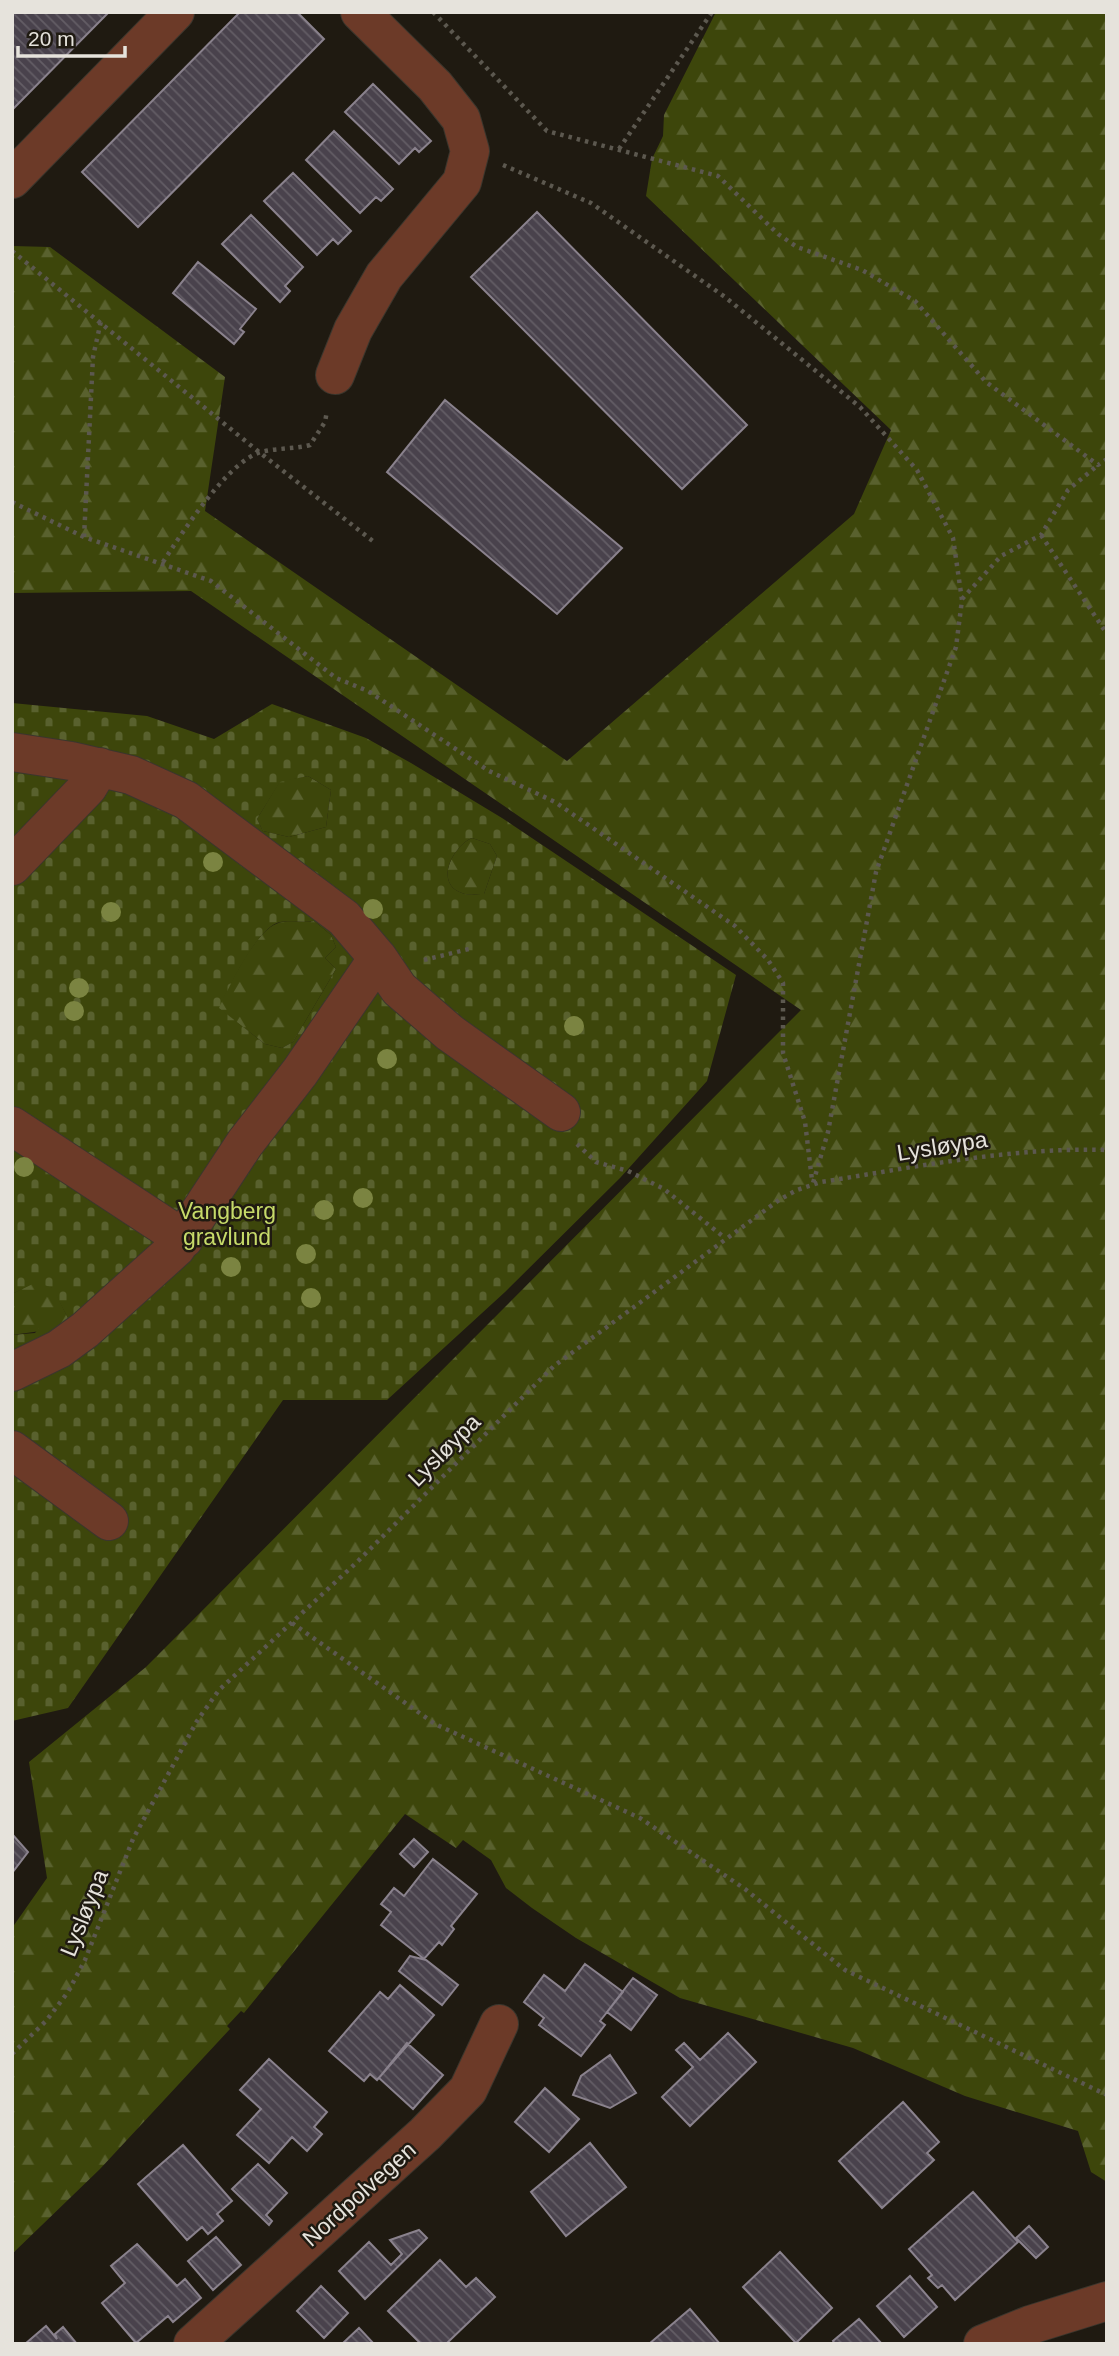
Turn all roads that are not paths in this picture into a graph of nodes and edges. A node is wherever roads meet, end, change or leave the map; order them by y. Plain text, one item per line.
1 (175, 12) edge
2 (360, 12) edge
3 (12, 179) edge
4 (335, 374) road end
5 (12, 752) edge
6 (100, 767) junction
7 (12, 866) edge
8 (378, 958) junction
9 (561, 1112) road end
10 (12, 1126) edge
11 (184, 1238) junction
12 (12, 1372) edge
13 (13, 1454) edge
14 (109, 1521) dead end
15 (499, 2024) dead end
16 (1107, 2301) edge
17 (193, 2344) edge
18 (983, 2344) edge

1 - 3 street
2 - 4 street
5 - 6 street
6 - 7 street
6 - 8 street
8 - 9 street
8 - 11 street
10 - 11 street
11 - 12 street
13 - 14 street
15 - 17 street, Nordpolvegen
16 - 18 street

